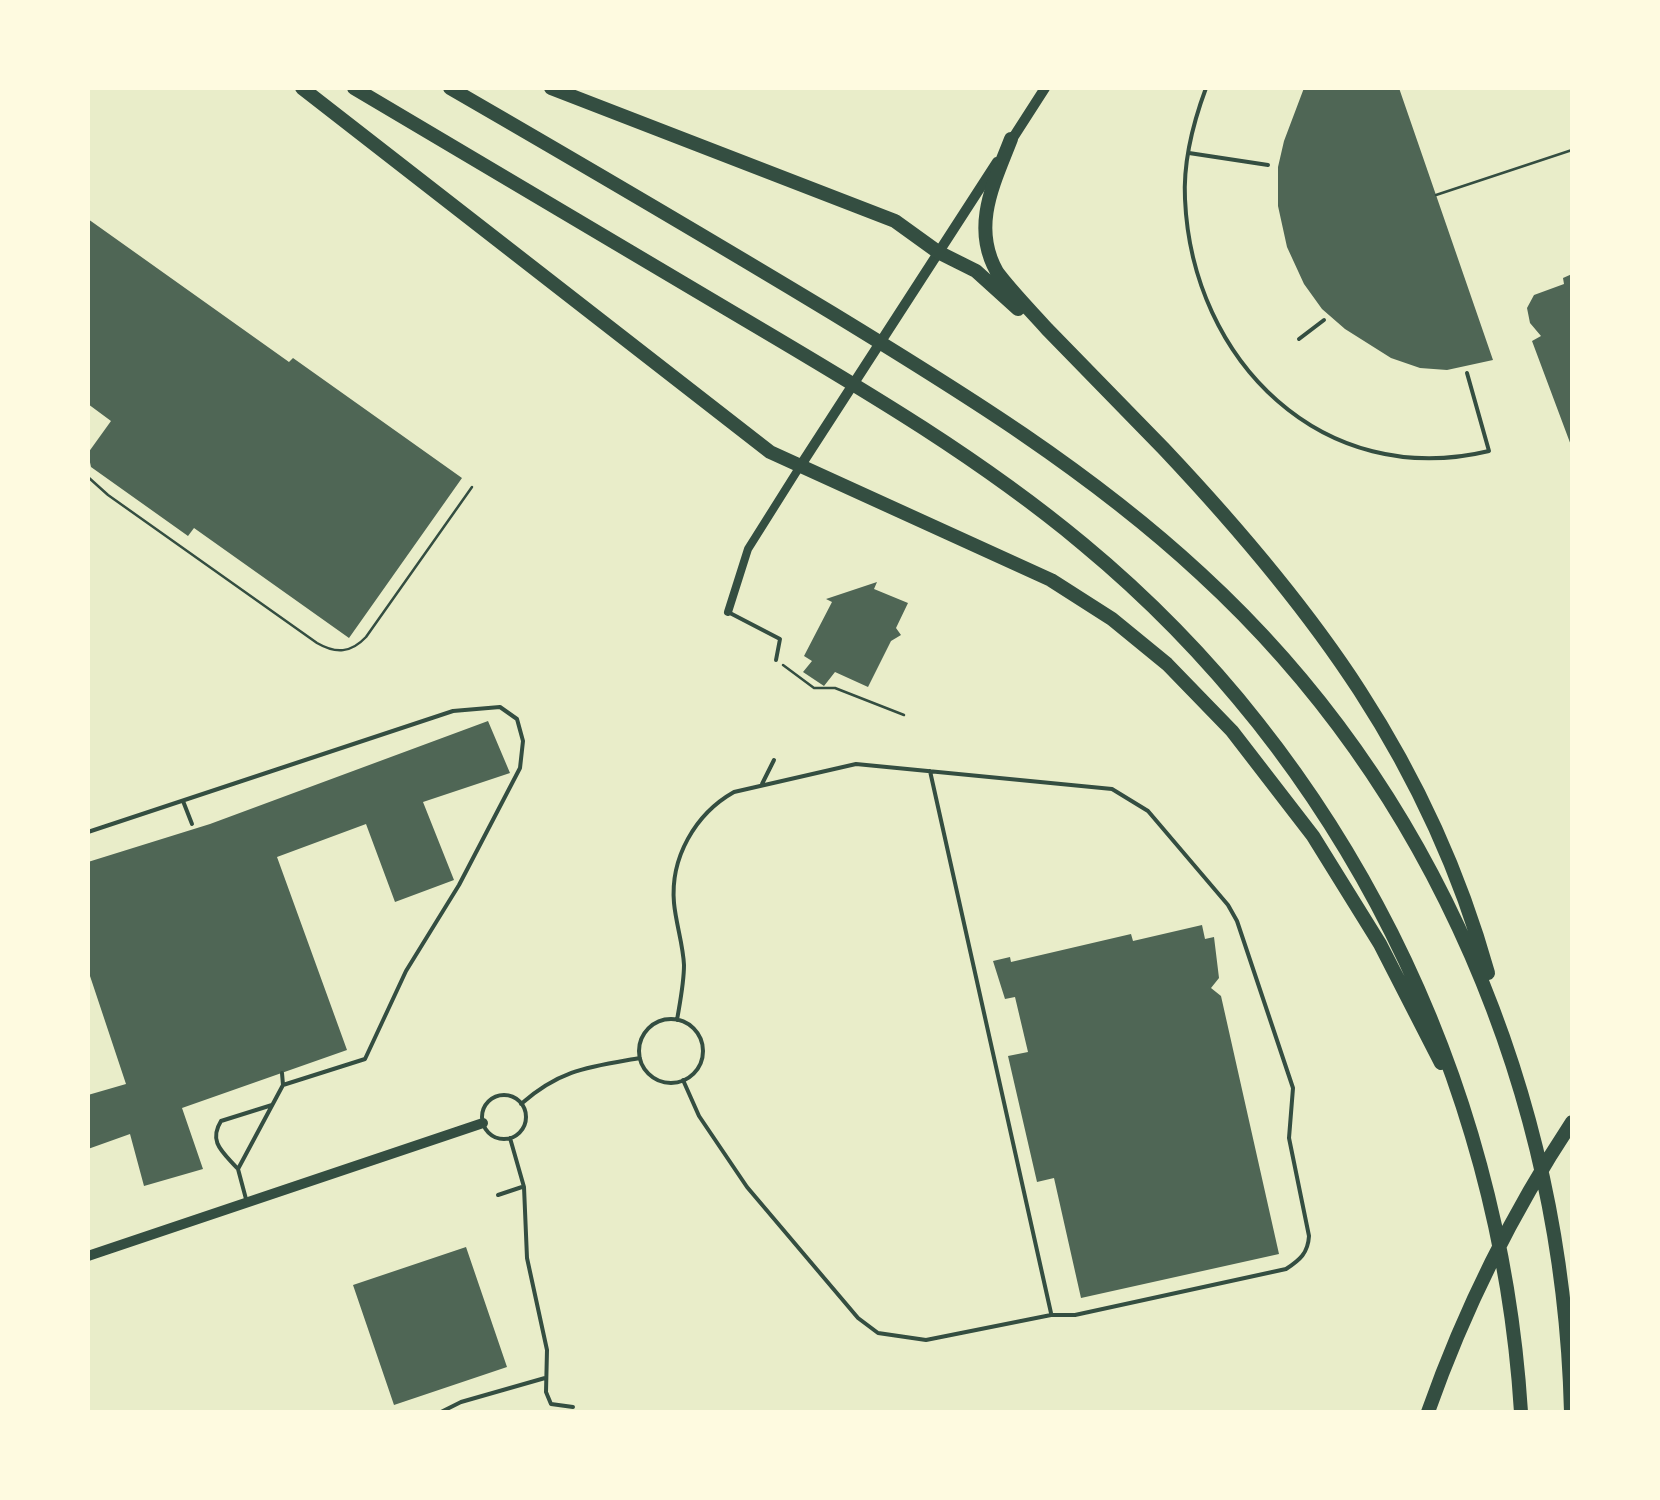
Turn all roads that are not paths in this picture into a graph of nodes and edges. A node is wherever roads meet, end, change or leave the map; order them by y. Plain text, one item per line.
1 (302, 88) edge
2 (354, 88) edge
3 (450, 88) edge
4 (550, 88) edge
5 (1044, 88) edge
6 (1206, 88) edge
7 (1012, 139) junction
8 (1188, 153) junction
9 (1268, 165) dead end
10 (938, 252) junction
11 (1324, 320) dead end
12 (1299, 340) dead end
13 (1467, 374) dead end
14 (1099, 384) junction
15 (799, 468) junction
16 (728, 612) joint
17 (776, 660) road end
18 (774, 760) dead end
19 (930, 771) junction
20 (762, 784) junction
21 (182, 801) junction
22 (192, 824) dead end
23 (88, 832) edge
24 (677, 1020) junction
25 (640, 1058) junction
26 (1513, 1061) junction
27 (282, 1073) dead end
28 (684, 1080) junction
29 (283, 1085) junction
30 (521, 1104) junction
31 (272, 1105) junction
32 (1468, 1118) junction
33 (1572, 1122) edge
34 (482, 1123) junction
35 (510, 1138) junction
36 (238, 1169) junction
37 (524, 1187) junction
38 (498, 1194) dead end
39 (247, 1201) junction
40 (88, 1256) edge
41 (1051, 1315) junction
42 (546, 1378) junction
43 (573, 1408) dead end
44 (442, 1412) edge
45 (1428, 1412) edge
46 (1521, 1412) edge
47 (1571, 1412) edge

1 - 15 highway
2 - 32 highway
3 - 26 highway
4 - 10 highway
5 - 7 street
6 - 8 lane
7 - 10 street
7 - 14 highway
8 - 9 lane
8 - 13 lane
10 - 14 highway
10 - 15 street
11 - 12 lane
14 - 26 highway
15 - 16 street
15 - 32 highway
16 - 17 lane
18 - 20 lane
19 - 20 lane
19 - 41 lane
19 - 41 lane
20 - 24 lane
21 - 22 lane
21 - 23 lane
21 - 29 lane
24 - 25 lane
24 - 28 lane
25 - 28 lane
25 - 30 lane
26 - 47 highway
27 - 29 lane
28 - 41 lane
29 - 31 lane
30 - 34 lane
30 - 35 lane
31 - 36 lane
31 - 36 lane
32 - 46 highway
33 - 45 highway
34 - 35 lane
34 - 39 street
35 - 37 lane
36 - 39 lane
37 - 38 lane
37 - 42 lane
39 - 40 street
42 - 43 lane
42 - 44 lane

